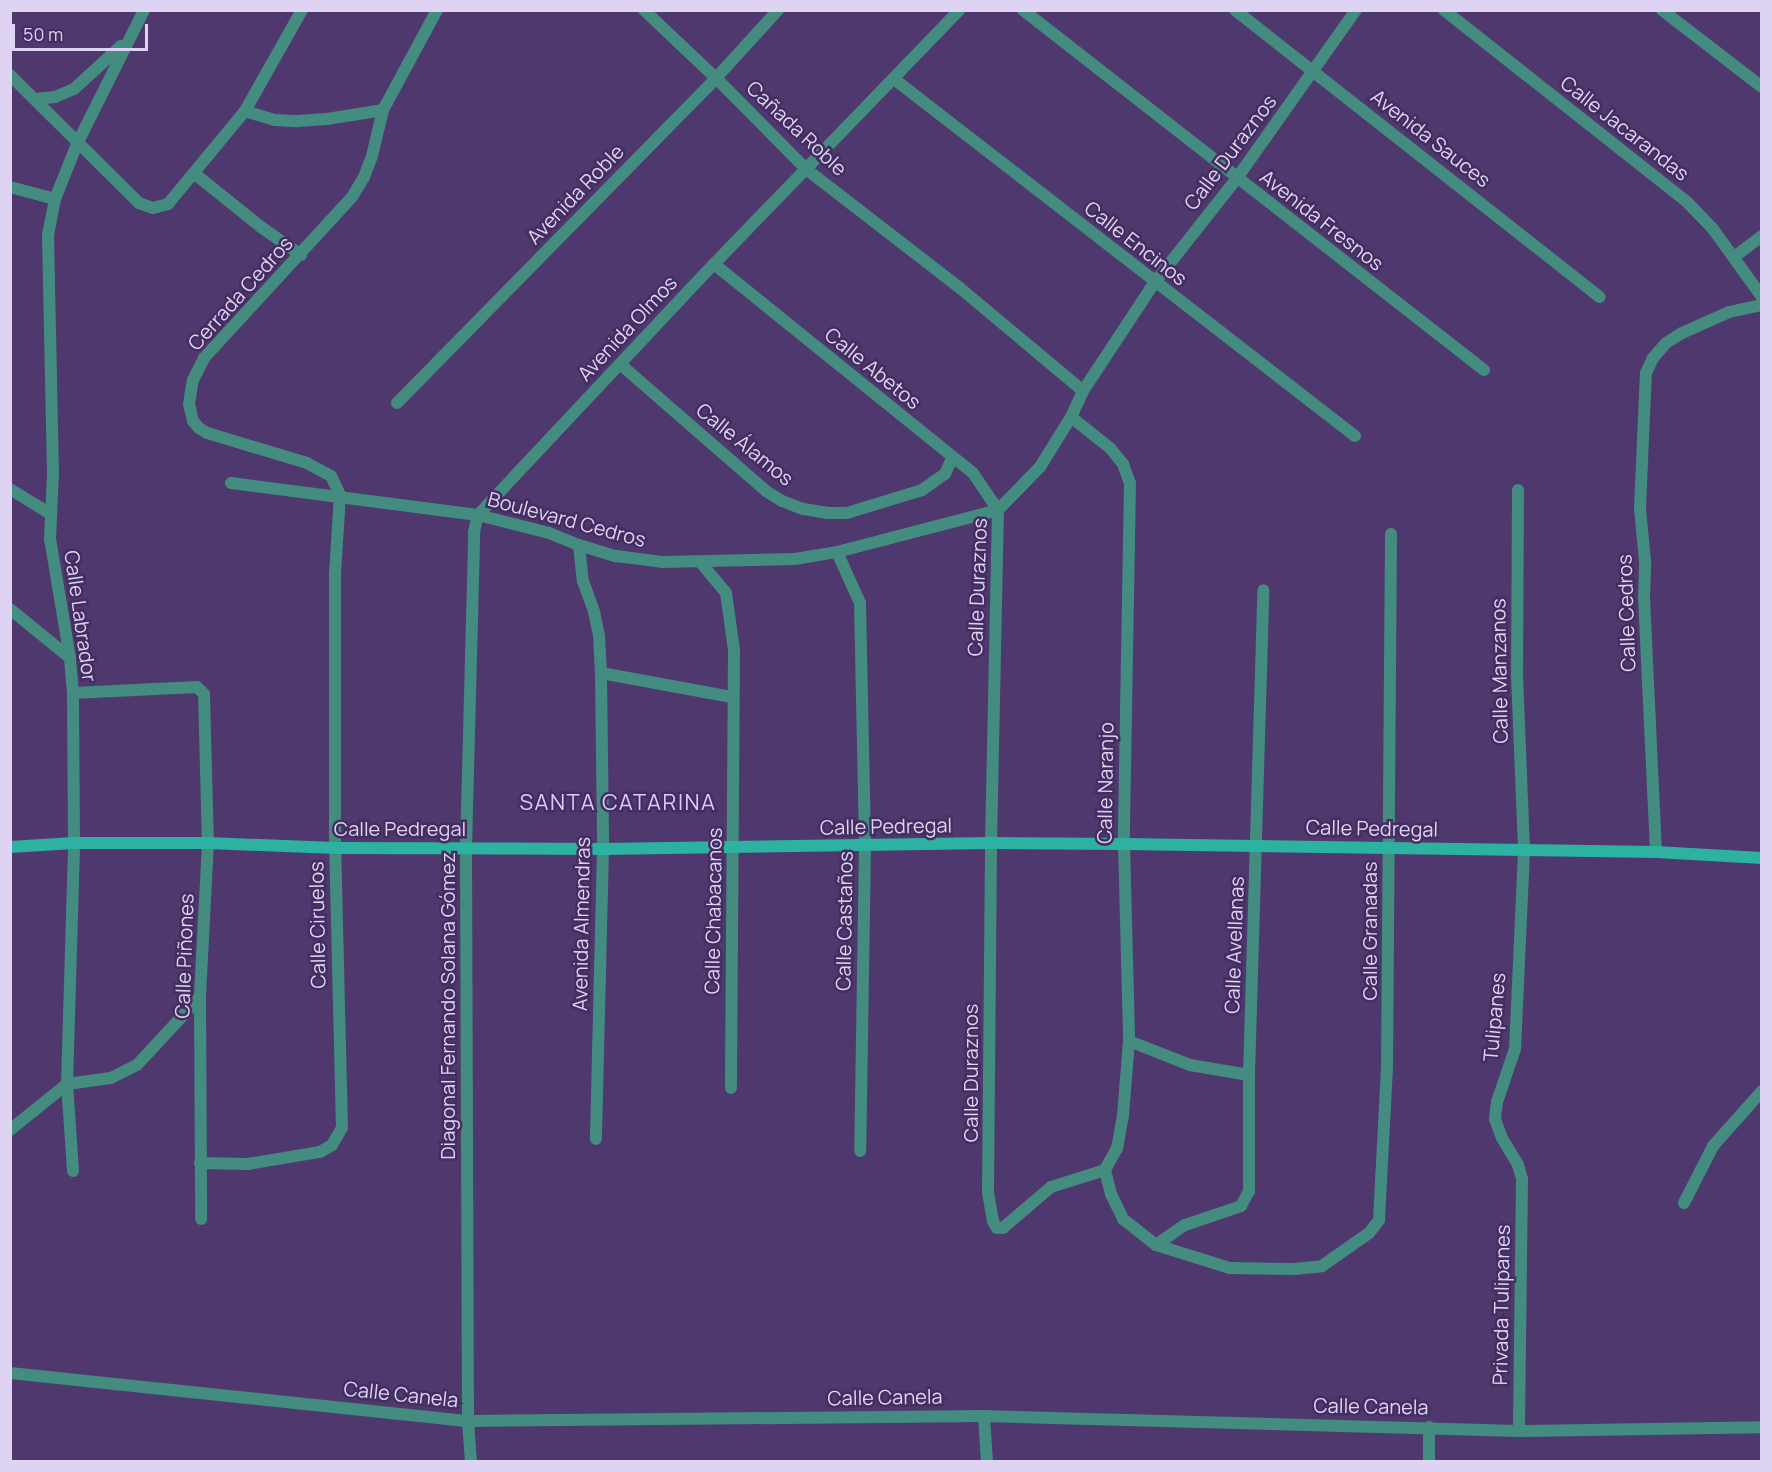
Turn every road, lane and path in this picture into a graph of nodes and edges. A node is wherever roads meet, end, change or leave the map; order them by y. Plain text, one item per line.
1 (144, 10) edge
2 (302, 10) edge
3 (437, 10) edge
4 (644, 10) edge
5 (778, 10) edge
6 (959, 10) edge
7 (1023, 10) edge
8 (1235, 10) edge
9 (1356, 10) edge
10 (1444, 10) edge
11 (1662, 10) edge
12 (128, 40) junction
13 (1315, 70) junction
14 (10, 75) edge
15 (716, 78) junction
16 (894, 79) junction
17 (1761, 87) edge
18 (36, 99) junction
19 (383, 110) junction
20 (246, 111) junction
21 (78, 144) junction
22 (806, 169) junction
23 (195, 174) junction
24 (1237, 178) junction
25 (10, 187) edge
26 (55, 200) junction
27 (1761, 237) edge
28 (301, 255) junction
29 (1734, 257) junction
30 (714, 264) junction
31 (1155, 282) junction
32 (1600, 297) dead end
33 (1761, 297) edge
34 (1761, 305) edge
35 (620, 364) junction
36 (1484, 370) dead end
37 (1083, 391) junction
38 (398, 403) dead end
39 (1071, 417) junction
40 (1355, 436) dead end
41 (952, 458) junction
42 (231, 483) dead end
43 (10, 489) edge
44 (1518, 490) dead end
45 (340, 495) junction
46 (998, 510) junction
47 (49, 513) junction
48 (478, 515) junction
49 (1390, 534) dead end
50 (579, 545) junction
51 (837, 552) junction
52 (701, 563) junction
53 (1263, 590) dead end
54 (10, 609) edge
55 (70, 658) junction
56 (601, 672) junction
57 (73, 693) junction
58 (732, 698) junction
59 (74, 843) junction
60 (208, 843) junction
61 (991, 843) junction
62 (1124, 844) junction
63 (865, 846) junction
64 (1257, 846) junction
65 (10, 847) edge
66 (1389, 847) junction
67 (335, 848) junction
68 (466, 848) junction
69 (734, 848) junction
70 (603, 849) junction
71 (1524, 850) junction
72 (1656, 852) junction
73 (1761, 858) edge
74 (201, 997) junction
75 (1129, 1041) junction
76 (1249, 1075) junction
77 (67, 1084) junction
78 (731, 1088) dead end
79 (1761, 1092) edge
80 (10, 1130) edge
81 (596, 1139) dead end
82 (860, 1151) dead end
83 (200, 1163) junction
84 (1105, 1170) junction
85 (73, 1171) dead end
86 (1522, 1179) joint
87 (1684, 1203) dead end
88 (201, 1219) dead end
89 (1156, 1245) junction
90 (10, 1373) edge
91 (984, 1416) junction
92 (468, 1421) junction
93 (1429, 1427) junction
94 (1761, 1427) edge
95 (1519, 1431) junction
96 (471, 1461) edge
97 (987, 1461) edge
98 (1428, 1461) edge

1 - 12 street, Calle Labrador
2 - 20 street
3 - 19 street, Cerrada Cedros
4 - 15 street, Cañada Roble
5 - 15 street, Avenida Roble
6 - 16 street
7 - 24 street, Avenida Fresnos
8 - 13 street, Avenida Sauces
9 - 13 street, Calle Duraznos
10 - 29 street, Calle Jacarandas
11 - 17 street
12 - 18 street
12 - 21 street, Calle Labrador
13 - 24 street, Calle Duraznos
13 - 32 street, Avenida Sauces
14 - 18 street
15 - 22 street, Cañada Roble
15 - 38 street, Avenida Roble
16 - 22 street
16 - 31 street, Calle Encinos
18 - 21 street
19 - 20 street
19 - 28 street, Cerrada Cedros
20 - 23 street
21 - 23 street
21 - 26 street, Calle Labrador
22 - 30 street, Avenida Olmos
22 - 37 street, Cañada Roble
23 - 28 street
24 - 31 street, Calle Duraznos
24 - 36 street, Avenida Fresnos
25 - 26 street
26 - 47 street, Calle Labrador
27 - 29 street
28 - 45 street, Cerrada Cedros
29 - 33 street, Calle Jacarandas
30 - 35 street, Avenida Olmos
30 - 41 street, Calle Abetos
31 - 37 street, Calle Duraznos
31 - 40 street, Calle Encinos
34 - 72 street, Calle Cedros
35 - 41 street, Calle Álamos
35 - 48 street, Avenida Olmos
37 - 39 street, Calle Duraznos
39 - 46 street, Calle Duraznos
39 - 62 street, Calle Naranjo
41 - 46 street, Calle Abetos
42 - 45 street, Boulevard Cedros
43 - 47 street
44 - 71 street, Calle Manzanos
45 - 48 street, Boulevard Cedros
45 - 67 street, Calle Ciruelos
46 - 51 street, Boulevard Cedros
46 - 61 street, Calle Duraznos
47 - 55 street, Calle Labrador
48 - 50 street, Boulevard Cedros
48 - 68 street, Diagonal Fernando Solana Gómez
49 - 66 street, Calle Granadas
50 - 52 street, Boulevard Cedros
50 - 56 street, Avenida Almendras
51 - 52 street, Boulevard Cedros
51 - 63 street, Calle Castaños
52 - 58 street, Calle Chabacanos
53 - 64 street, Calle Avellanas
54 - 55 street
55 - 57 street, Calle Labrador
56 - 58 street
56 - 70 street, Avenida Almendras
57 - 59 street, Calle Labrador
57 - 60 street, Calle Piñones
58 - 69 street, Calle Chabacanos
59 - 60 street, Calle Pedregal
59 - 65 street, Calle Pedregal
59 - 77 street, Calle Labrador
60 - 67 street, Calle Pedregal
60 - 74 street, Calle Piñones
61 - 62 street, Calle Pedregal
61 - 63 street, Calle Pedregal
61 - 84 street, Calle Duraznos
62 - 64 street, Calle Pedregal
62 - 75 street, Calle Naranjo
63 - 69 street, Calle Pedregal
63 - 82 street, Calle Castaños
64 - 66 street, Calle Pedregal
64 - 76 street, Calle Avellanas
66 - 71 street, Calle Pedregal
66 - 89 street, Calle Granadas
67 - 68 street, Calle Pedregal
67 - 83 street, Calle Ciruelos
68 - 70 street, Calle Pedregal
68 - 92 street, Diagonal Fernando Solana Gómez
69 - 70 street, Calle Pedregal
69 - 78 street, Calle Chabacanos
70 - 81 street, Avenida Almendras
71 - 72 street, Calle Pedregal
71 - 86 street, Tulipanes
72 - 73 street, Calle Pedregal
74 - 77 street
74 - 83 street, Calle Piñones
75 - 76 street
75 - 84 street, Calle Naranjo
76 - 89 street, Calle Avellanas
77 - 80 street
77 - 85 street, Calle Labrador
79 - 87 street
83 - 88 street, Calle Piñones
84 - 89 street
86 - 95 street, Privada Tulipanes
90 - 92 street, Calle Canela
91 - 92 street, Calle Canela
91 - 93 street, Calle Canela
91 - 97 street
92 - 96 street, Diagonal Fernando Solana Gómez
93 - 95 street, Calle Canela
93 - 98 street
94 - 95 street, Calle Canela

